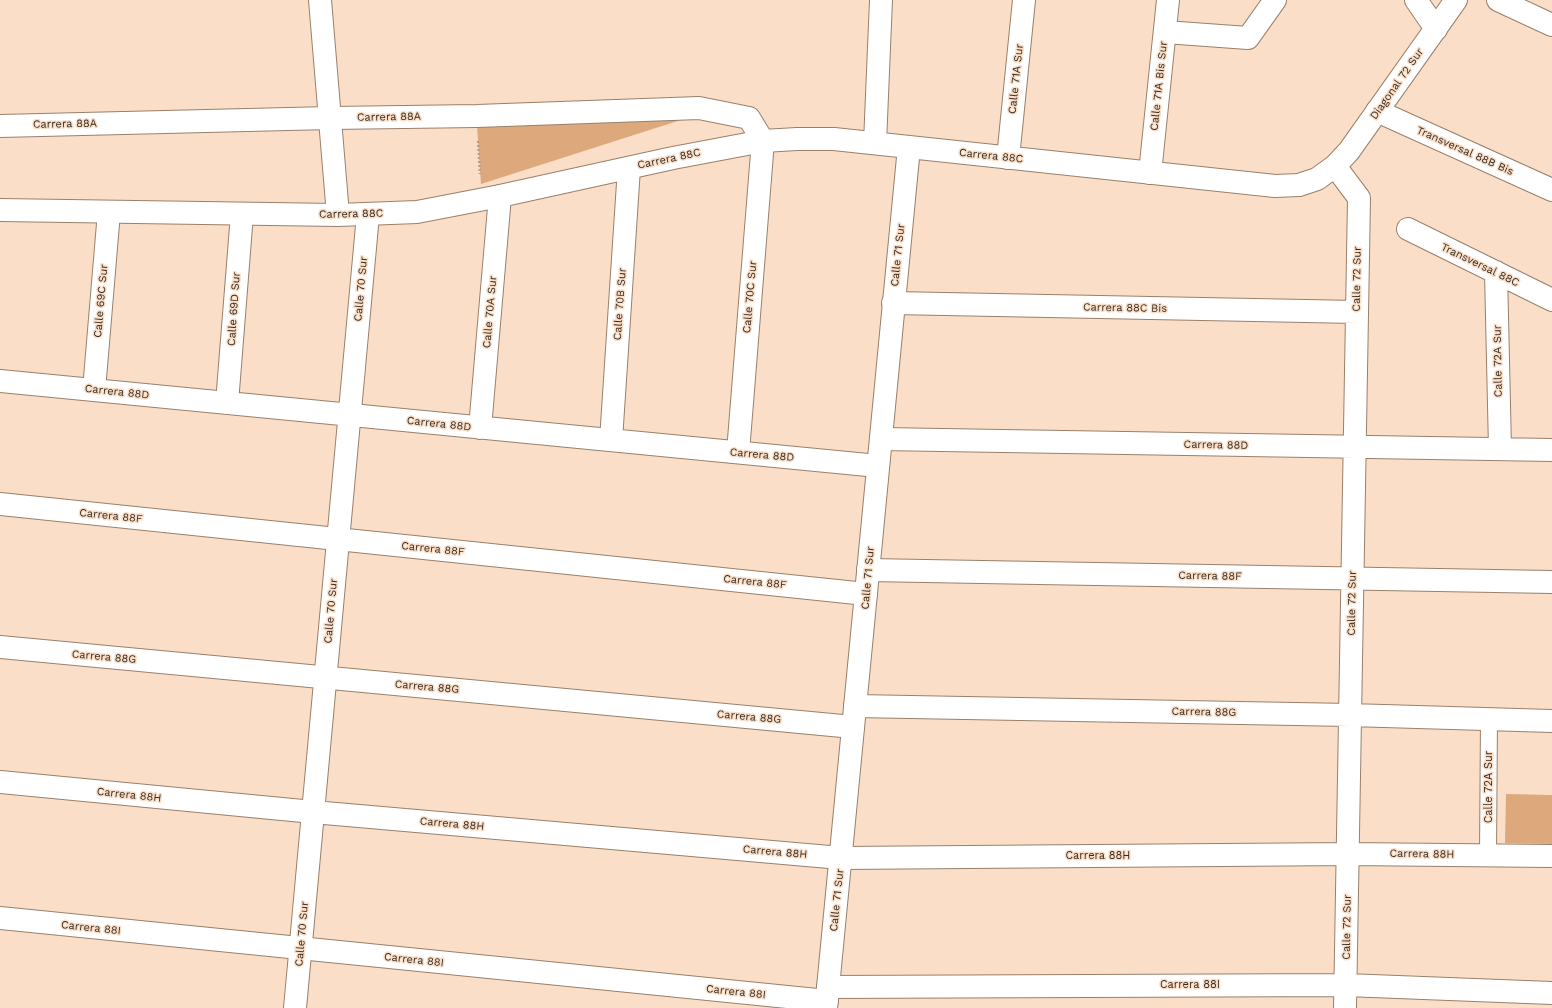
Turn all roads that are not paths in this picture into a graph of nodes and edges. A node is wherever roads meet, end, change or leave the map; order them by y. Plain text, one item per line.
1 (320, 0) edge
2 (881, 0) edge
3 (1024, 0) edge
4 (1168, 0) edge
5 (1275, 0) edge
6 (1416, 0) edge
7 (1456, 0) edge
8 (1498, 0) edge
9 (1552, 25) edge
10 (1436, 29) junction
11 (1165, 32) junction
12 (1377, 111) junction
13 (330, 118) junction
14 (0, 126) edge
15 (762, 142) junction
16 (875, 143) junction
17 (909, 147) junction
18 (1008, 158) junction
19 (1335, 166) junction
20 (629, 168) junction
21 (1150, 172) junction
22 (1552, 190) edge
23 (491, 198) junction
24 (0, 210) edge
25 (108, 212) junction
26 (242, 214) junction
27 (338, 215) junction
28 (368, 215) junction
29 (1408, 229) dead end
30 (1496, 272) junction
31 (1552, 300) edge
32 (894, 303) junction
33 (1357, 312) junction
34 (0, 381) edge
35 (94, 390) junction
36 (227, 403) junction
37 (349, 415) junction
38 (480, 428) junction
39 (881, 439) junction
40 (611, 440) junction
41 (1355, 447) junction
42 (1500, 449) junction
43 (1552, 450) edge
44 (738, 452) junction
45 (878, 466) junction
46 (0, 504) edge
47 (338, 539) junction
48 (868, 570) junction
49 (1353, 578) junction
50 (1552, 582) edge
51 (866, 594) junction
52 (0, 648) edge
53 (325, 678) junction
54 (855, 706) junction
55 (1350, 715) junction
56 (1489, 719) junction
57 (1552, 721) edge
58 (853, 728) junction
59 (0, 782) edge
60 (313, 812) junction
61 (1348, 854) junction
62 (1488, 855) junction
63 (1552, 856) edge
64 (841, 858) junction
65 (0, 918) edge
66 (300, 948) junction
67 (1346, 985) junction
68 (1552, 993) edge
69 (827, 998) edge
70 (295, 1008) edge
71 (1345, 1008) edge

1 - 13 street
2 - 16 street
3 - 18 street, Calle 71A Sur
4 - 11 street, Calle 71A Bis Sur
5 - 11 street
6 - 10 street
7 - 10 street, Diagonal 72 Sur
8 - 9 street
10 - 12 street, Diagonal 72 Sur
11 - 21 street, Calle 71A Bis Sur
12 - 19 street, Diagonal 72 Sur
12 - 22 street, Transversal 88B Bis
13 - 14 street, Carrera 88A
13 - 15 street, Carrera 88A
13 - 27 street
15 - 16 street, Carrera 88C
15 - 20 street, Carrera 88C
15 - 44 street, Calle 70C Sur
16 - 17 street, Carrera 88C
17 - 18 street, Carrera 88C
17 - 32 street, Calle 71 Sur
18 - 21 street, Carrera 88C
19 - 21 street, Carrera 88C
19 - 33 street, Calle 72 Sur
20 - 23 street, Carrera 88C
20 - 40 street, Calle 70B Sur
23 - 28 street, Carrera 88C
23 - 38 street, Calle 70A Sur
24 - 25 street, Carrera 88C
25 - 26 street, Carrera 88C
25 - 35 street, Calle 69C Sur
26 - 27 street, Carrera 88C
26 - 36 street, Calle 69D Sur
27 - 28 street, Carrera 88C
28 - 37 street, Calle 70 Sur
29 - 30 street, Transversal 88C
30 - 31 street, Transversal 88C
30 - 42 street, Calle 72A Sur
32 - 33 street, Carrera 88C Bis
32 - 39 street, Calle 71 Sur
33 - 41 street, Calle 72 Sur
34 - 35 street, Carrera 88D
35 - 36 street, Carrera 88D
36 - 37 street, Carrera 88D
37 - 38 street, Carrera 88D
37 - 47 street, Calle 70 Sur
38 - 40 street, Carrera 88D
39 - 41 street, Carrera 88D
39 - 45 street, Calle 71 Sur
40 - 44 street, Carrera 88D
41 - 42 street, Carrera 88D
41 - 49 street, Calle 72 Sur
42 - 43 street, Carrera 88D
44 - 45 street, Carrera 88D
45 - 48 street, Calle 71 Sur
46 - 47 street, Carrera 88F
47 - 51 street, Carrera 88F
47 - 53 street, Calle 70 Sur
48 - 49 street, Carrera 88F
48 - 51 street, Calle 71 Sur
49 - 50 street, Carrera 88F
49 - 55 street, Calle 72 Sur
51 - 54 street, Calle 71 Sur
52 - 53 street, Carrera 88G
53 - 58 street, Carrera 88G
53 - 60 street, Calle 70 Sur
54 - 55 street, Carrera 88G
54 - 58 street, Calle 71 Sur
55 - 56 street, Carrera 88G
55 - 61 street, Calle 72 Sur
56 - 57 street, Carrera 88G
56 - 62 lane, Calle 72A Sur
58 - 64 street, Calle 71 Sur
59 - 60 street, Carrera 88H
60 - 64 street, Carrera 88H
60 - 66 street, Calle 70 Sur
61 - 62 street, Carrera 88H
61 - 64 street, Carrera 88H
61 - 67 street, Calle 72 Sur
62 - 63 street, Carrera 88H
64 - 69 street, Calle 71 Sur
65 - 66 street, Carrera 88I
66 - 69 street, Carrera 88I
66 - 70 street, Calle 70 Sur
67 - 68 street, Carrera 88I
67 - 69 street, Carrera 88I
67 - 71 street, Calle 72 Sur

